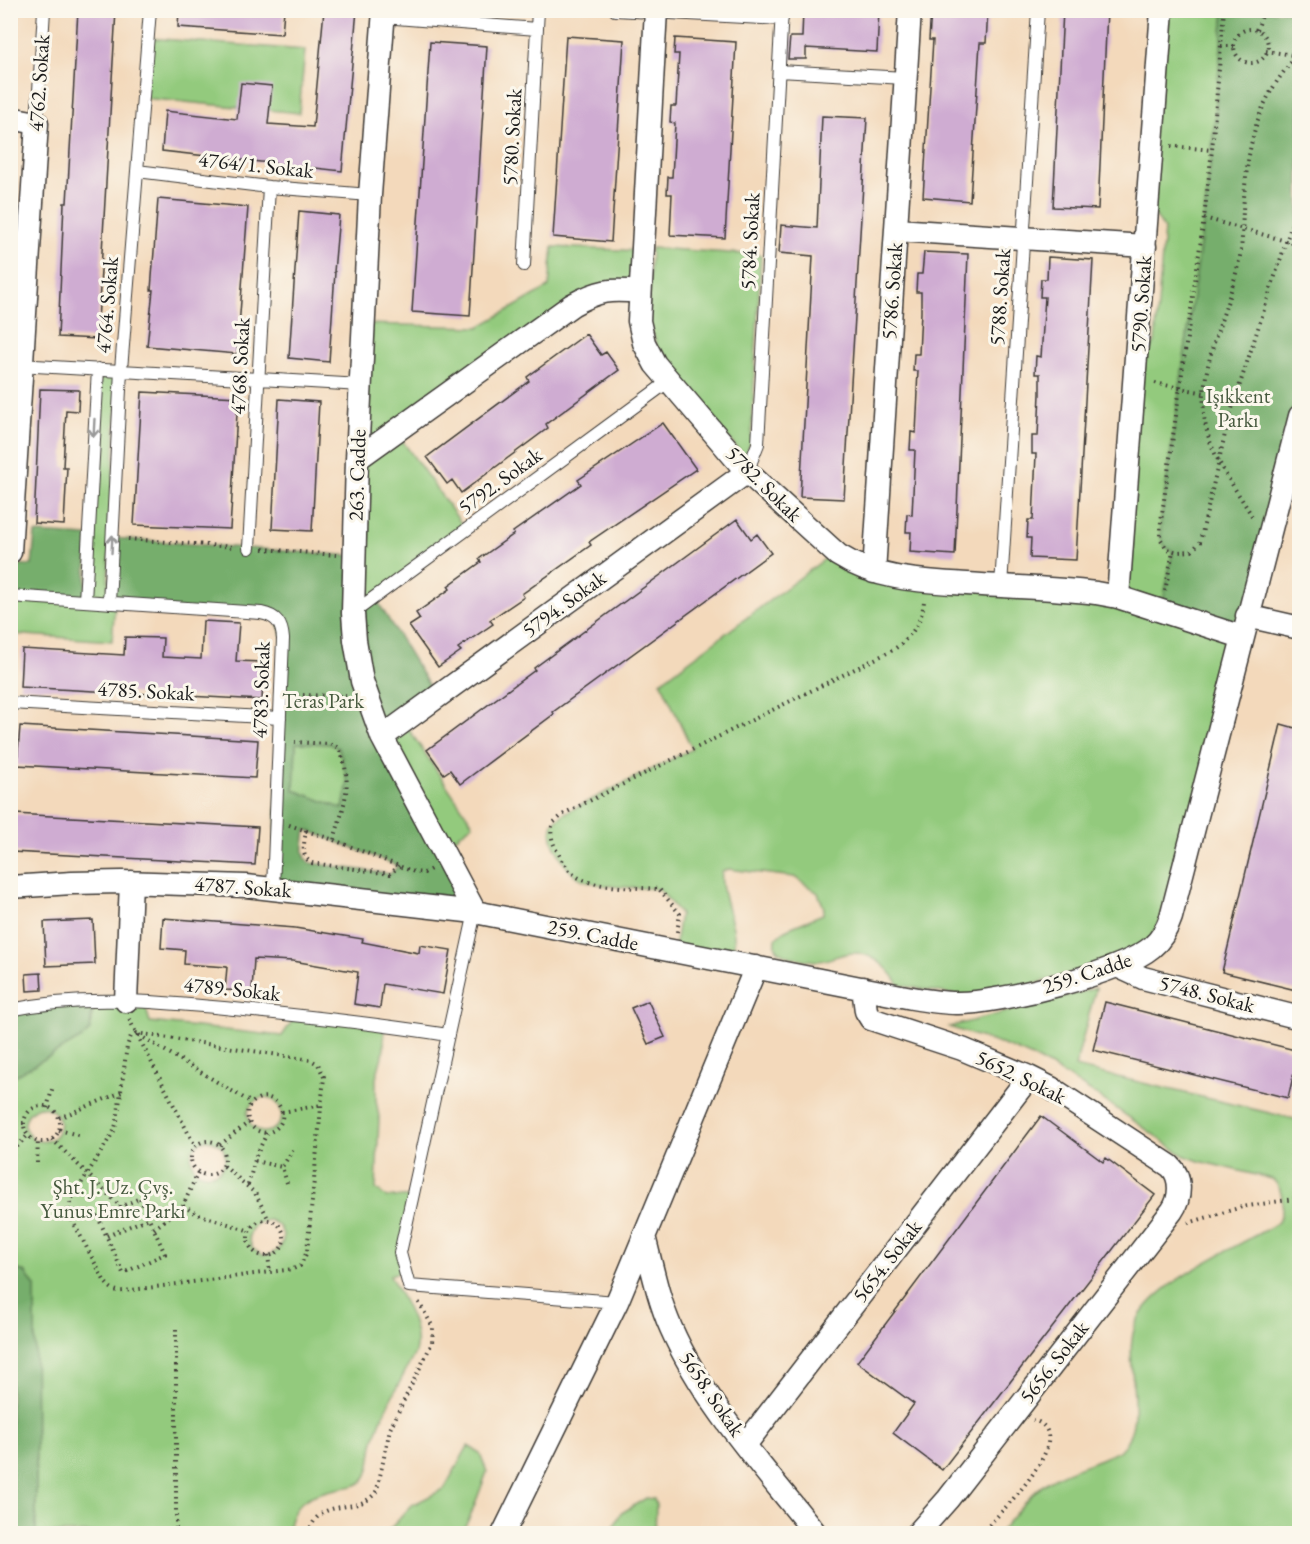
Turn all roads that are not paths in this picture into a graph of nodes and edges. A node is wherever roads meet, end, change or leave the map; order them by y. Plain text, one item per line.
1 (44, 10) edge
2 (150, 10) edge
3 (538, 10) edge
4 (615, 10) edge
5 (910, 10) edge
6 (1038, 10) edge
7 (1162, 10) edge
8 (656, 12) edge
9 (384, 14) edge
10 (782, 15) edge
11 (537, 29) junction
12 (779, 71) junction
13 (905, 78) junction
14 (10, 118) edge
15 (37, 123) junction
16 (137, 171) junction
17 (270, 187) junction
18 (370, 195) junction
19 (896, 230) junction
20 (1023, 237) junction
21 (1145, 246) junction
22 (524, 265) dead end
23 (640, 292) junction
24 (16, 365) edge
25 (98, 369) junction
26 (122, 370) junction
27 (259, 379) junction
28 (669, 381) junction
29 (361, 385) junction
30 (1299, 416) edge
31 (357, 459) junction
32 (747, 472) junction
33 (11, 539) edge
34 (249, 548) dead end
35 (874, 572) junction
36 (1001, 586) junction
37 (10, 596) edge
38 (1118, 597) junction
39 (85, 601) junction
40 (109, 603) junction
41 (353, 613) junction
42 (1245, 627) junction
43 (1299, 628) edge
44 (10, 703) edge
45 (280, 718) junction
46 (382, 737) junction
47 (131, 882) junction
48 (10, 887) edge
49 (273, 888) junction
50 (475, 912) junction
51 (1117, 966) junction
52 (756, 967) junction
53 (863, 988) junction
54 (126, 1001) junction
55 (10, 1010) edge
56 (1299, 1018) edge
57 (448, 1035) junction
58 (1029, 1077) junction
59 (1178, 1184) joint
60 (644, 1236) junction
61 (617, 1302) junction
62 (745, 1445) junction
63 (503, 1533) edge
64 (816, 1533) edge
65 (917, 1533) edge

1 - 15 lane, 4762. Sokak
2 - 16 lane, 4764. Sokak
3 - 11 lane, 5780. Sokak
4 - 8 lane
5 - 13 street, 5786. Sokak
6 - 20 lane, 5788. Sokak
7 - 21 street, 5790. Sokak
8 - 10 lane
8 - 23 street, 5782. Sokak
9 - 11 lane
9 - 18 street, 263. Cadde
10 - 12 lane, 5784. Sokak
11 - 22 lane, 5780. Sokak
12 - 13 lane
12 - 32 lane, 5784. Sokak
13 - 19 street, 5786. Sokak
14 - 15 street
15 - 24 street, 4762. Sokak
16 - 17 lane, 4764/1. Sokak
16 - 26 lane, 4764. Sokak
17 - 18 lane, 4764/1. Sokak
17 - 27 lane, 4768. Sokak
18 - 29 street, 263. Cadde
19 - 20 street
19 - 35 street, 5786. Sokak
20 - 21 street
20 - 36 lane, 5788. Sokak
21 - 38 street, 5790. Sokak
23 - 28 street, 5782. Sokak
23 - 31 street
24 - 25 lane
24 - 33 street, 4762. Sokak
25 - 26 lane
25 -> 39 lane, 4764. Sokak
26 - 27 lane
40 -> 26 lane, 4764. Sokak
27 - 29 lane
27 - 34 lane, 4768. Sokak
28 - 32 street, 5782. Sokak
28 - 41 lane, 5792. Sokak
29 - 31 street, 263. Cadde
30 - 42 street, 259. Cadde
31 - 41 street, 263. Cadde
32 - 35 street, 5782. Sokak
32 - 46 street, 5794. Sokak
35 - 36 street, 5782. Sokak
36 - 38 street, 5782. Sokak
37 - 39 lane, 4783. Sokak
38 - 42 street, 5782. Sokak
39 - 40 lane, 4783. Sokak
40 - 45 lane, 4783. Sokak
41 - 46 street, 263. Cadde
42 - 43 street, 5782. Sokak
42 - 51 street, 259. Cadde
44 - 45 lane, 4785. Sokak
45 - 49 lane, 4783. Sokak
46 - 50 street, 263. Cadde
47 - 48 street, 4787. Sokak
47 - 49 street, 4787. Sokak
47 - 54 street
49 - 50 street, 4787. Sokak
50 - 52 street, 259. Cadde
50 - 57 lane
51 - 53 street, 259. Cadde
51 - 56 street, 5748. Sokak
52 - 53 street, 259. Cadde
52 - 60 street
53 - 58 street, 5652. Sokak
54 - 55 lane, 4789. Sokak
54 - 57 lane, 4789. Sokak
57 - 61 lane
58 - 59 street, 5652. Sokak
58 - 62 street, 5654. Sokak
59 - 65 street, 5656. Sokak
60 - 61 street
60 - 62 street, 5658. Sokak
61 - 63 street
62 - 64 street, 5658. Sokak

